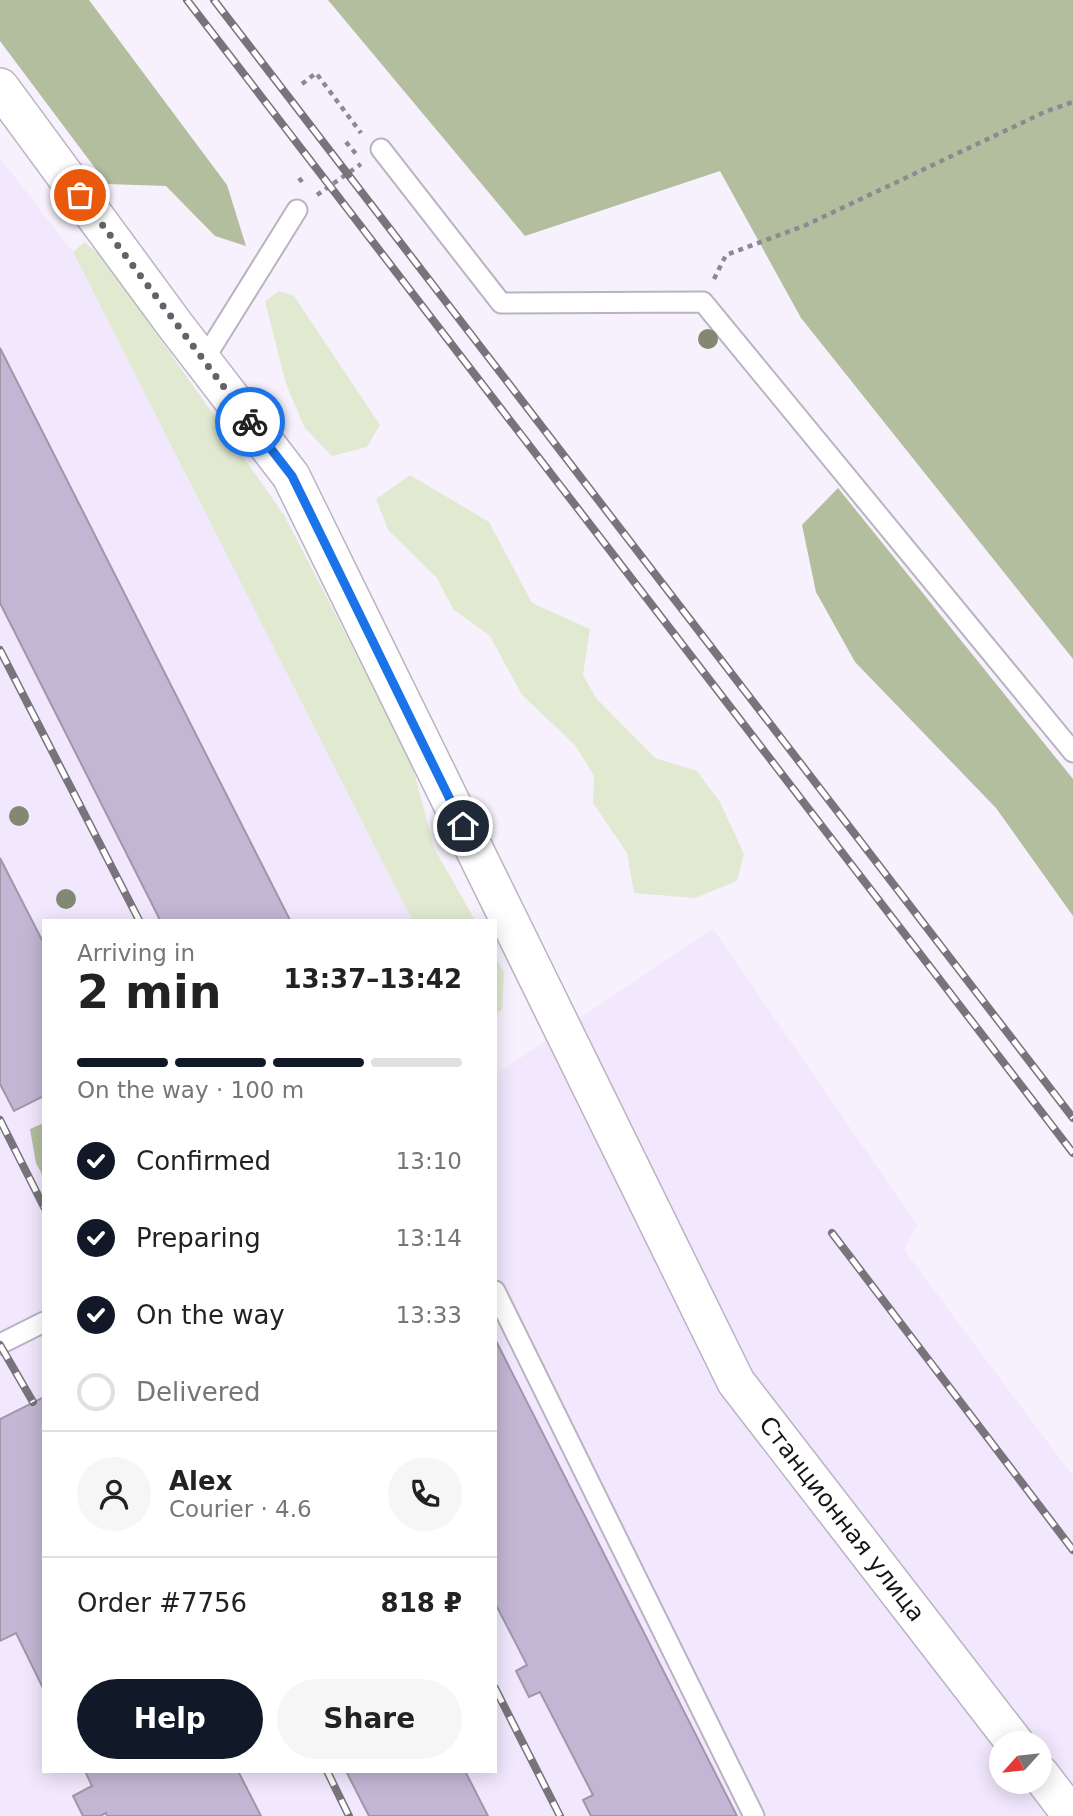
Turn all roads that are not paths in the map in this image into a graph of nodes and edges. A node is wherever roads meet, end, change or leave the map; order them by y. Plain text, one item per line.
1 (0, 87) edge
2 (375, 154) road end
3 (297, 210) road end
4 (203, 360) junction
5 (1073, 752) edge
6 (497, 1295) edge
7 (42, 1323) edge
8 (0, 1344) edge
9 (1006, 1731) edge
10 (1052, 1790) edge
11 (754, 1816) edge
12 (1072, 1816) edge

1 - 4 street, Станционная улица
2 - 5 lane
3 - 4 lane
4 - 9 street, Станционная улица
6 - 11 lane
7 - 8 lane
10 - 12 street

